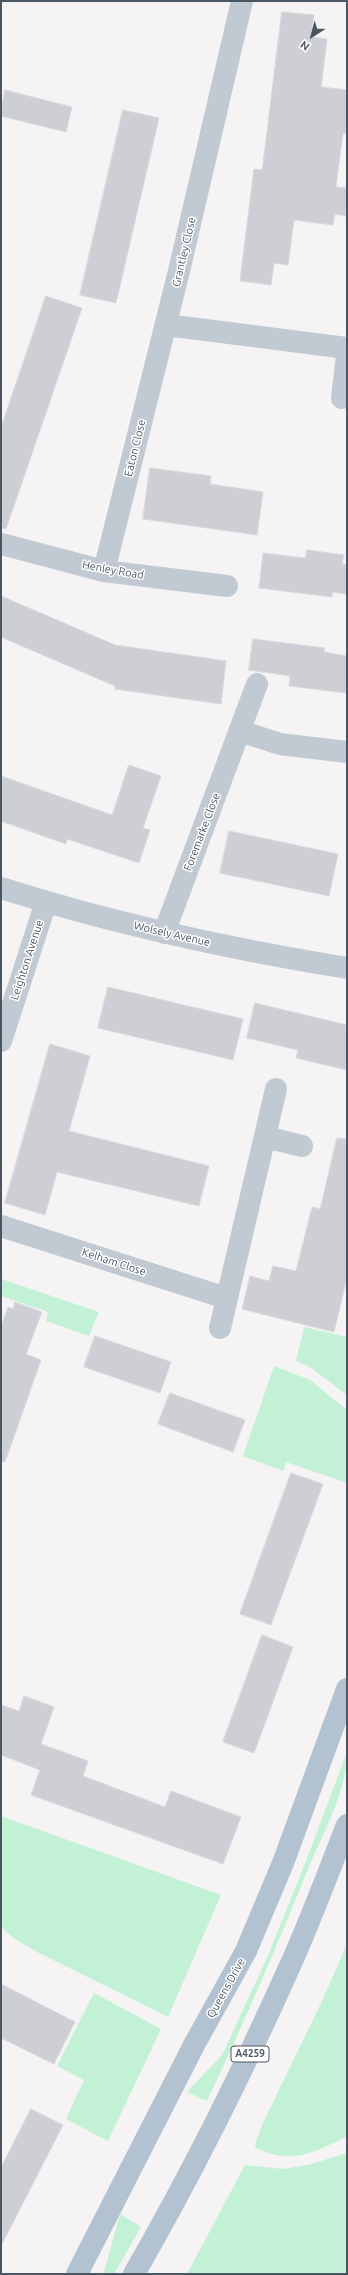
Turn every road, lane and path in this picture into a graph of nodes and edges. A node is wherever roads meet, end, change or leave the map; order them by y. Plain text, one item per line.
1 (242, 1) edge
2 (166, 325) junction
3 (347, 348) edge
4 (347, 355) edge
5 (342, 398) dead end
6 (1, 544) edge
7 (104, 571) junction
8 (227, 586) dead end
9 (257, 684) dead end
10 (240, 731) junction
11 (347, 752) edge
12 (1, 888) edge
13 (46, 902) junction
14 (164, 933) junction
15 (347, 968) edge
16 (1, 1041) edge
17 (276, 1089) dead end
18 (265, 1137) junction
19 (302, 1146) dead end
20 (1, 1226) edge
21 (226, 1298) junction
22 (220, 1328) dead end
23 (347, 1689) edge
24 (347, 1825) edge
25 (77, 2274) edge
26 (134, 2274) edge

1 - 2 street, Grantley Close
2 - 3 street
2 - 7 street, Eaton Close
4 - 5 street
6 - 7 street, Henley Road
7 - 8 street, Henley Road
9 - 10 street, Foremarke Close
10 - 11 street
10 - 14 street, Foremarke Close
12 - 13 street, Wolsely Avenue
13 - 14 street, Wolsely Avenue
13 - 16 street, Leighton Avenue
14 - 15 street, Wolsely Avenue
17 - 18 street
18 - 19 street
18 - 21 street
20 - 21 street, Kelham Close
21 - 22 street
23 - 25 main road, Queens Drive
24 - 26 main road, A4259

